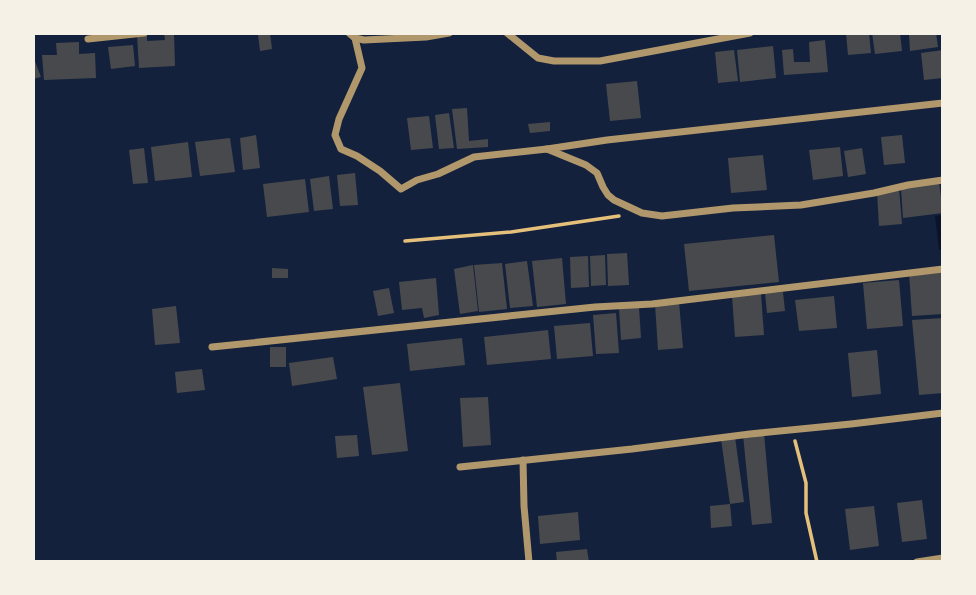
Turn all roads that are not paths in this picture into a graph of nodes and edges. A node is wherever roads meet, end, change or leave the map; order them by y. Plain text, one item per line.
1 (144, 33) edge
2 (449, 33) edge
3 (507, 33) edge
4 (748, 33) edge
5 (352, 36) edge
6 (88, 39) dead end
7 (943, 103) edge
8 (547, 149) junction
9 (943, 180) edge
10 (943, 269) edge
11 (212, 348) dead end
12 (943, 413) edge
13 (523, 460) junction
14 (460, 467) dead end
15 (943, 558) edge
16 (530, 562) edge
17 (917, 562) edge

1 - 6 street
2 - 5 street
3 - 4 street
5 - 8 street
7 - 8 street
8 - 9 street
10 - 11 street
12 - 13 street
13 - 14 street
13 - 16 street
15 - 17 street

